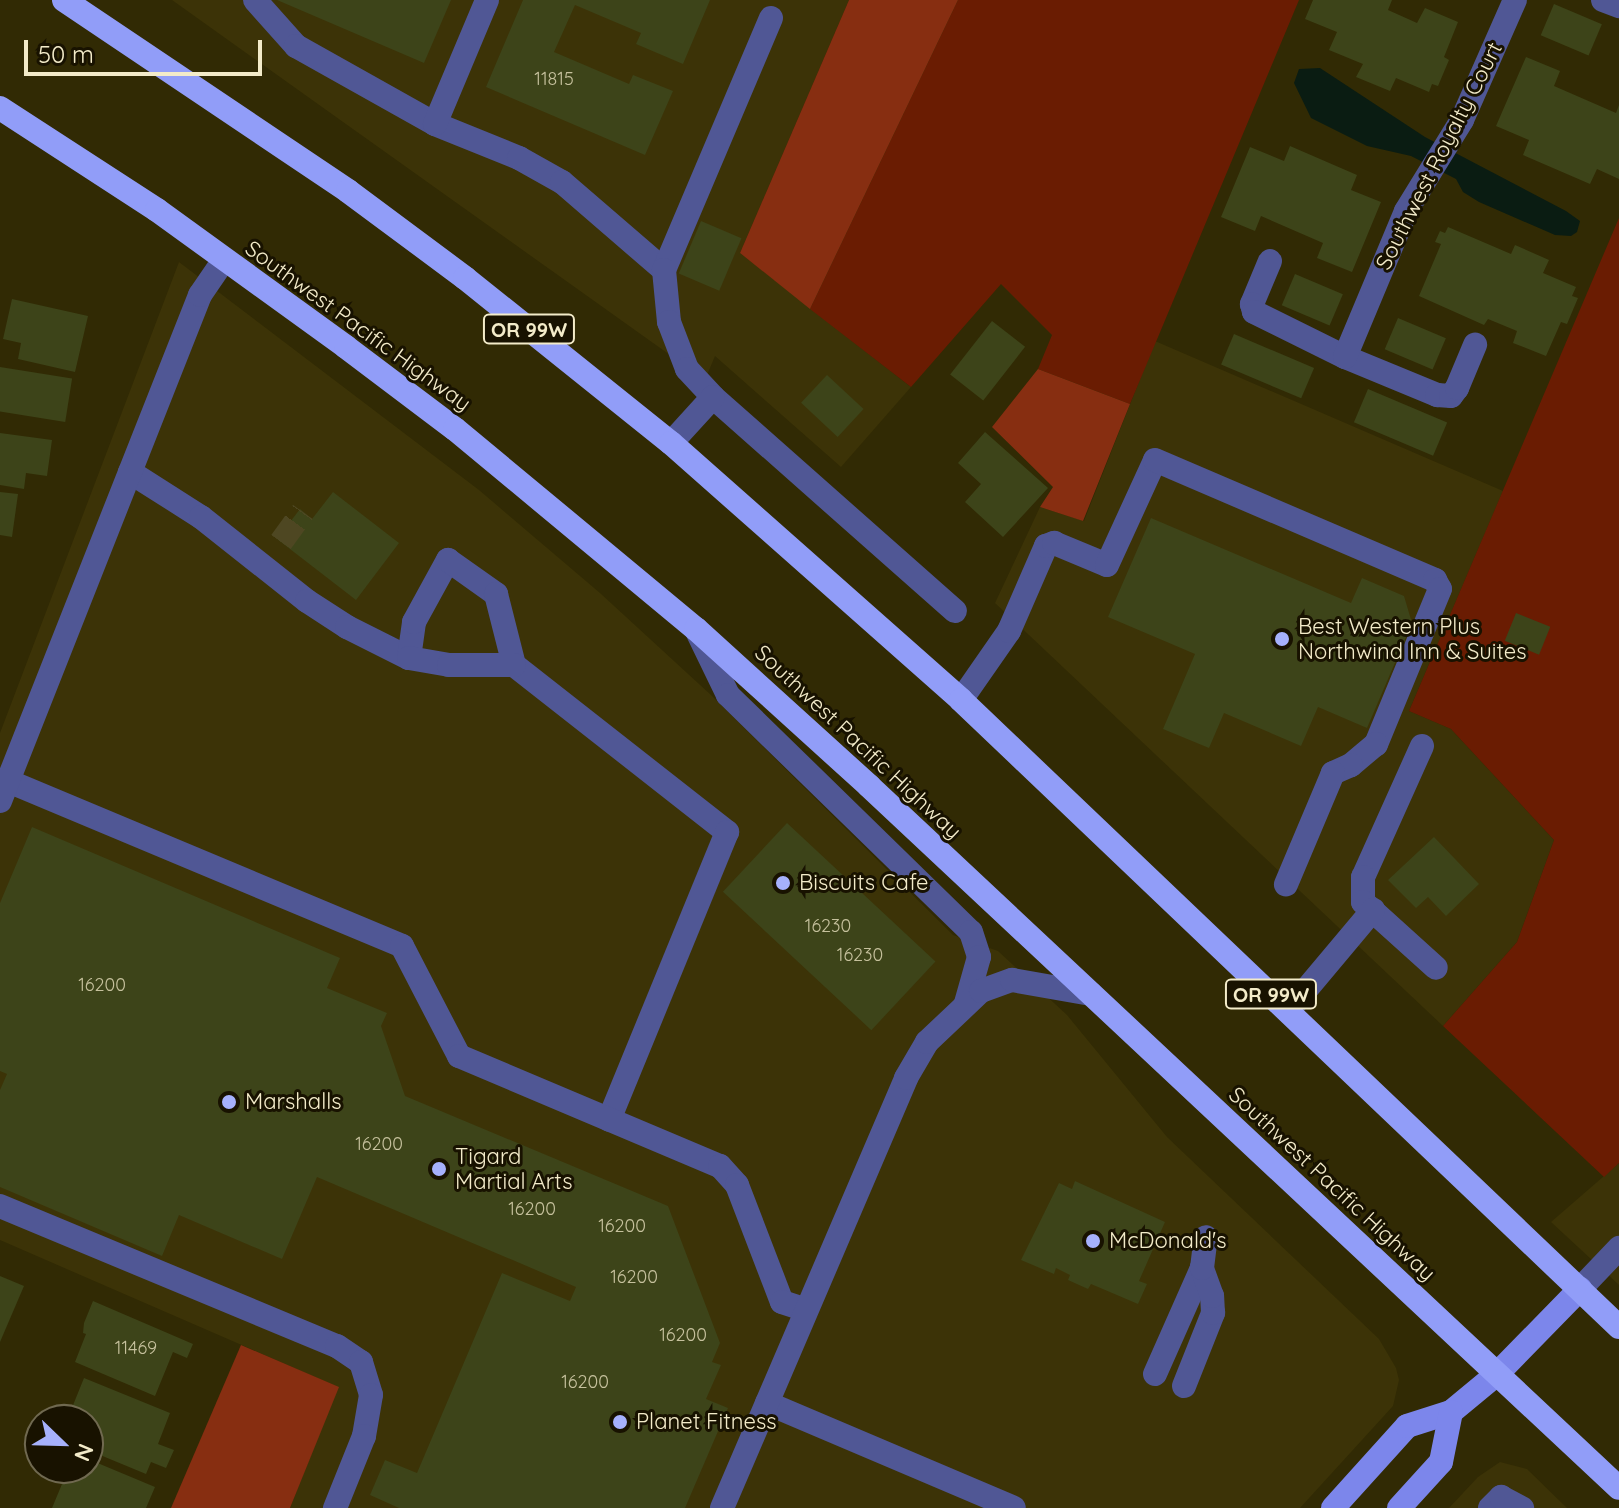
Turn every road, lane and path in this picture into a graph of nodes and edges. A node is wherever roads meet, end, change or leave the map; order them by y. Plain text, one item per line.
1 (64, 0) edge
2 (255, 0) edge
3 (487, 0) edge
4 (1515, 0) edge
5 (1603, 0) edge
6 (1619, 6) edge
7 (771, 18) dead end
8 (0, 108) edge
9 (435, 124) junction
10 (224, 260) junction
11 (1270, 261) dead end
12 (664, 270) junction
13 (1475, 345) dead end
14 (1345, 357) junction
15 (713, 397) junction
16 (671, 443) junction
17 (130, 472) junction
18 (955, 611) dead end
19 (696, 629) junction
20 (409, 658) junction
21 (514, 665) junction
22 (961, 700) junction
23 (1422, 746) dead end
24 (4, 791) edge
25 (1286, 884) dead end
26 (1373, 910) junction
27 (1436, 968) dead end
28 (1091, 994) junction
29 (965, 1005) junction
30 (1289, 1010) junction
31 (609, 1120) junction
32 (0, 1206) edge
33 (1206, 1237) dead end
34 (1619, 1248) edge
35 (1202, 1268) junction
36 (1580, 1289) junction
37 (806, 1310) junction
38 (1619, 1327) edge
39 (1155, 1374) dead end
40 (1497, 1374) junction
41 (1184, 1386) dead end
42 (767, 1403) junction
43 (1451, 1412) junction
44 (1619, 1488) edge
45 (335, 1508) edge
46 (722, 1508) edge
47 (1014, 1508) edge
48 (1333, 1508) edge
49 (1399, 1508) edge
50 (1490, 1508) edge
51 (1522, 1508) edge

1 - 16 highway, OR 99W
2 - 9 street
3 - 9 street
4 - 14 street, Southwest Royalty Court
5 - 6 street
7 - 12 street
8 - 10 highway, Southwest Pacific Highway
9 - 12 street
10 - 17 street
10 - 19 highway, Southwest Pacific Highway
11 - 14 street
12 - 15 street
13 - 14 street
15 - 16 street
15 - 18 street
16 - 22 highway, OR 99W
17 - 20 street
17 - 24 street
19 - 28 highway, Southwest Pacific Highway
19 - 29 street
20 - 21 street
20 - 21 street
21 - 31 street
22 - 25 street
22 - 30 highway, OR 99W
23 - 26 street
24 - 31 street
26 - 27 street
26 - 30 street
28 - 29 street
28 - 40 highway, Southwest Pacific Highway
29 - 37 street
30 - 36 highway, OR 99W
31 - 37 street
32 - 45 street
33 - 35 street
34 - 36 street
35 - 39 street
35 - 41 street
36 - 38 highway, OR 99W
36 - 40 main road
37 - 42 street
40 - 43 main road
40 - 44 highway, Southwest Pacific Highway
42 - 46 street
42 - 47 street
43 - 48 main road
43 - 49 main road
50 - 51 street

